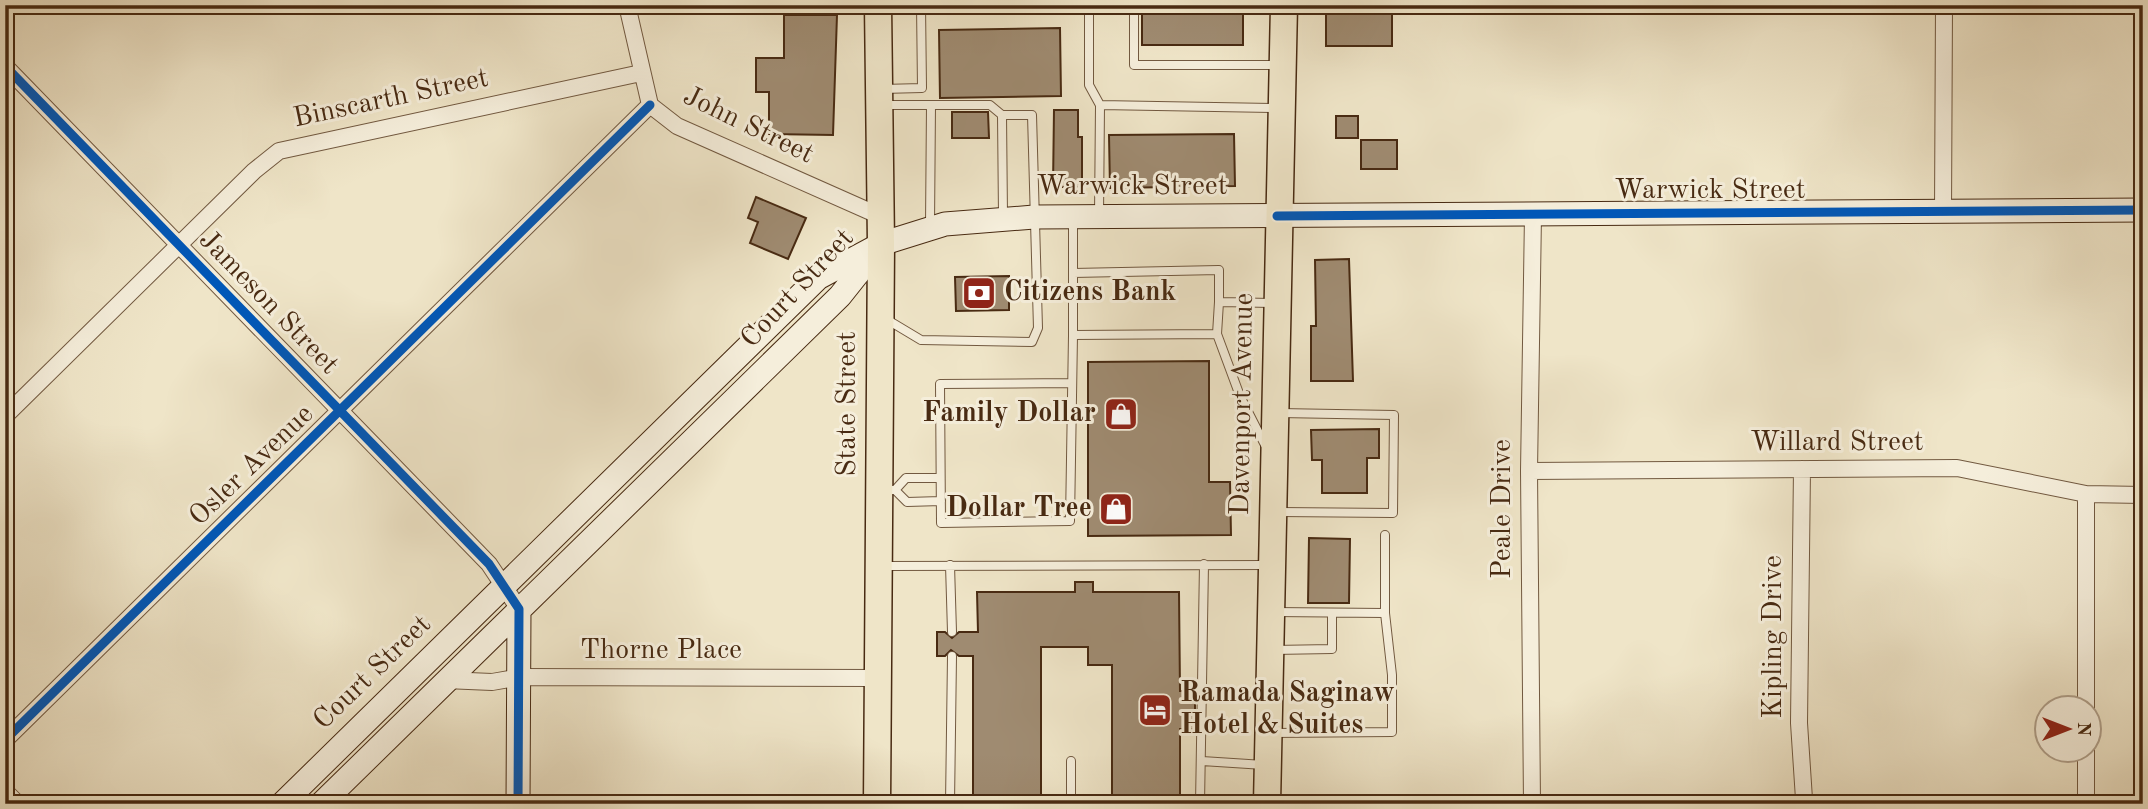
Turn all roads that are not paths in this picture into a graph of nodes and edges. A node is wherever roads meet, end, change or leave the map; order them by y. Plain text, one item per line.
1 (627, 5) edge
2 (878, 5) edge
3 (921, 5) edge
4 (1089, 5) edge
5 (1134, 5) edge
6 (1284, 5) edge
7 (1944, 5) edge
8 (1283, 65) junction
9 (5, 66) edge
10 (641, 73) junction
11 (879, 97) junction
12 (930, 105) junction
13 (650, 106) junction
14 (1100, 106) junction
15 (1281, 108) junction
16 (1002, 115) junction
17 (2143, 210) edge
18 (1944, 212) junction
19 (1533, 215) junction
20 (880, 216) junction
21 (1099, 216) junction
22 (1277, 216) junction
23 (1034, 217) junction
24 (1073, 217) junction
25 (1003, 218) junction
26 (930, 228) junction
27 (881, 244) junction
28 (179, 245) junction
29 (1073, 272) junction
30 (1219, 302) junction
31 (1276, 303) junction
32 (880, 316) junction
33 (1217, 334) junction
34 (1073, 335) junction
35 (1071, 383) junction
36 (342, 410) junction
37 (1274, 413) junction
38 (5, 416) edge
39 (1273, 460) junction
40 (1802, 469) junction
41 (1529, 471) junction
42 (940, 478) junction
43 (887, 490) junction
44 (2086, 494) junction
45 (2143, 495) edge
46 (941, 501) junction
47 (1272, 512) junction
48 (1385, 535) dead end
49 (1205, 564) junction
50 (950, 565) junction
51 (1271, 565) junction
52 (878, 566) junction
53 (504, 586) junction
54 (519, 609) junction
55 (1270, 612) junction
56 (1332, 612) junction
57 (1385, 613) junction
58 (951, 632) dead end
59 (1270, 650) junction
60 (952, 656) dead end
61 (520, 677) junction
62 (877, 678) junction
63 (445, 680) junction
64 (2086, 694) edge
65 (1268, 734) junction
66 (5, 740) edge
67 (1071, 761) dead end
68 (1202, 761) junction
69 (2086, 764) edge
70 (1267, 765) junction
71 (5, 791) edge
72 (1800, 802) edge
73 (19, 804) edge
74 (282, 804) edge
75 (321, 804) edge
76 (518, 804) edge
77 (877, 804) edge
78 (950, 804) edge
79 (1071, 804) edge
80 (1200, 804) edge
81 (1267, 804) edge
82 (1532, 804) edge
83 (2086, 804) edge

1 - 10 street, John Street
2 - 11 main road, State Street
3 - 11 lane
4 - 14 lane
5 - 8 lane
6 - 8 main road, Davenport Avenue
7 - 18 street
8 - 15 main road, Davenport Avenue
9 - 28 street, Jameson Street
10 - 13 street, John Street
10 - 28 street, Binscarth Street
11 - 12 lane
11 - 20 main road, State Street
12 - 16 lane
12 - 26 lane
13 - 20 street, John Street
13 - 36 street, Osler Avenue
14 - 15 lane
14 - 21 lane
15 - 22 main road, Davenport Avenue
16 - 23 lane
16 - 25 lane
17 - 18 main road, Warwick Street
18 - 19 main road, Warwick Street
19 - 22 main road, Warwick Street
19 - 41 street, Peale Drive
20 - 27 main road, State Street
21 - 22 main road, Warwick Street
21 - 24 main road, Warwick Street
22 - 31 main road, Davenport Avenue
23 - 24 main road, Warwick Street
23 - 25 main road, Warwick Street
23 - 32 lane
24 - 29 lane
25 - 26 main road, Warwick Street
26 - 27 main road, Warwick Street
27 - 32 main road, State Street
27 - 53 main road, Court Street
27 - 54 main road, Court Street
28 - 36 street, Jameson Street
28 - 38 street, Binscarth Street
29 - 30 lane
29 - 34 lane
30 - 31 lane
30 - 33 lane
31 - 37 main road, Davenport Avenue
32 - 43 main road, State Street
33 - 34 lane
33 - 39 lane
34 - 35 lane
35 - 42 lane
35 - 46 lane
36 - 53 street, Jameson Street
36 - 66 street, Osler Avenue
37 - 39 main road, Davenport Avenue
37 - 47 lane
39 - 47 main road, Davenport Avenue
40 - 41 street, Willard Street
40 - 44 street, Willard Street
40 - 72 street, Kipling Drive
41 - 82 street, Peale Drive
42 - 43 lane
42 - 46 lane
43 - 46 lane
43 - 52 main road, State Street
44 - 45 street, Willard Street
44 - 64 street
47 - 51 main road, Davenport Avenue
48 - 57 lane
49 - 50 lane
49 - 51 lane
49 - 68 lane
50 - 52 lane
50 - 58 lane
51 - 55 main road, Davenport Avenue
52 - 62 main road, State Street
53 - 54 street, Jameson Street
53 - 74 main road, Court Street
54 - 61 main road
54 - 63 main road, Court Street
55 - 56 lane
55 - 59 main road, Davenport Avenue
56 - 57 lane
56 - 59 lane
57 - 65 lane
59 - 65 main road, Davenport Avenue
60 - 78 lane
61 - 62 street, Thorne Place
61 - 63 street, Thorne Place
61 - 76 main road
62 - 77 main road, State Street
63 - 75 main road, Court Street
65 - 70 main road, Davenport Avenue
67 - 79 lane
68 - 70 lane
68 - 80 lane
69 - 83 street
70 - 81 main road, Davenport Avenue
71 - 73 street

